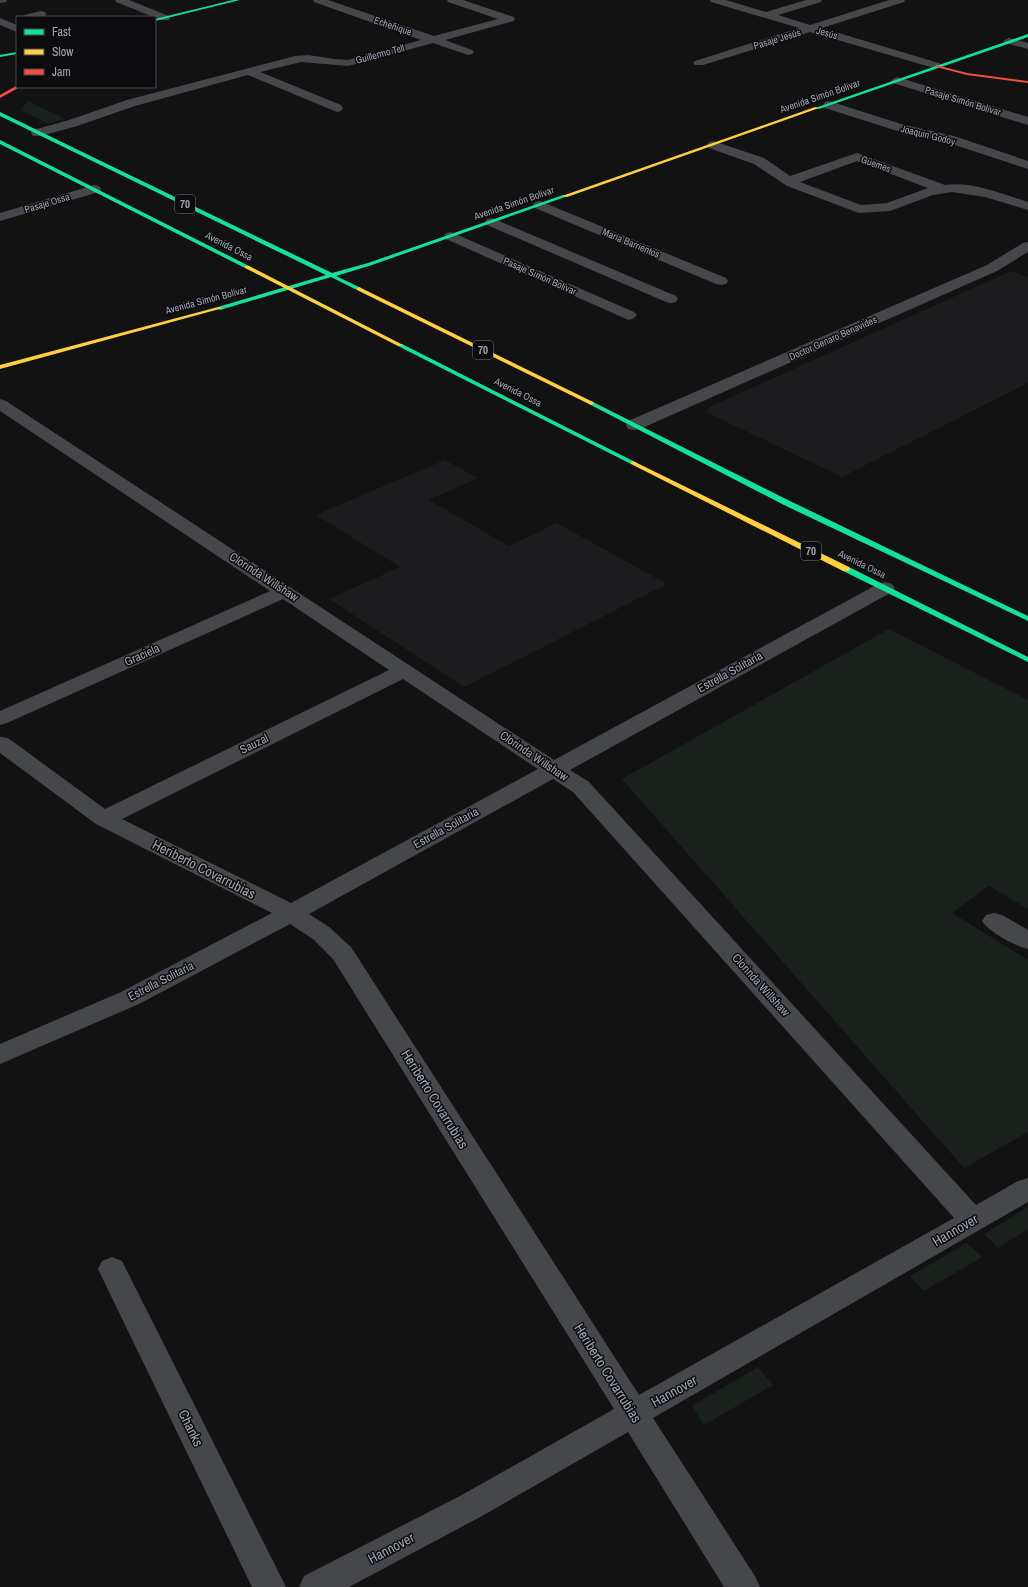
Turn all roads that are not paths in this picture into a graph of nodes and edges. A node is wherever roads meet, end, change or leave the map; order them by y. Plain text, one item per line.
1 (120, 0) edge
2 (238, 0) edge
3 (318, 0) edge
4 (452, 0) edge
5 (715, 0) edge
6 (755, 0) edge
7 (817, 0) edge
8 (900, 0) edge
9 (736, 6) junction
10 (42, 14) dead end
11 (767, 15) junction
12 (33, 16) edge
13 (154, 16) edge
14 (160, 19) edge
15 (16, 20) edge
16 (2, 22) edge
17 (810, 28) junction
18 (16, 29) edge
19 (1028, 35) edge
20 (433, 40) junction
21 (1009, 41) junction
22 (1028, 46) edge
23 (468, 52) dead end
24 (16, 53) edge
25 (0, 56) edge
26 (699, 63) dead end
27 (938, 66) junction
28 (250, 72) junction
29 (898, 80) junction
30 (1028, 82) edge
31 (16, 88) edge
32 (0, 97) edge
33 (829, 104) junction
34 (337, 108) dead end
35 (0, 114) edge
36 (1028, 120) edge
37 (37, 133) junction
38 (0, 142) edge
39 (713, 145) junction
40 (1028, 165) edge
41 (789, 181) junction
42 (941, 188) junction
43 (94, 189) junction
44 (540, 205) junction
45 (1028, 206) edge
46 (0, 218) edge
47 (492, 222) junction
48 (451, 236) junction
49 (1028, 246) edge
50 (332, 275) junction
51 (721, 281) dead end
52 (289, 288) junction
53 (671, 299) dead end
54 (629, 315) dead end
55 (0, 367) edge
56 (0, 404) edge
57 (634, 425) junction
58 (885, 588) junction
59 (284, 591) junction
60 (1028, 619) edge
61 (1028, 660) edge
62 (404, 670) junction
63 (0, 719) edge
64 (0, 743) edge
65 (554, 769) junction
66 (104, 819) junction
67 (290, 913) junction
68 (994, 921) dead end
69 (1028, 941) edge
70 (0, 1055) edge
71 (1028, 1188) edge
72 (973, 1220) junction
73 (112, 1269) dead end
74 (633, 1414) junction
75 (335, 1583) edge
76 (269, 1587) edge
77 (743, 1587) edge

1 - 13 street
2 - 14 main road
3 - 20 street, Echeñique
4 - 20 street, Guillermo Tell
5 - 9 street, Jesús
6 - 9 street
7 - 11 street
8 - 17 street, Pasaje Jesús
9 - 11 street, Jesús
10 - 12 street
11 - 17 street, Jesús
15 - 16 street
16 - 18 street
17 - 26 street, Pasaje Jesús
17 - 27 street, Jesús
19 - 21 main road, Avenida Simón Bolívar
20 - 23 street, Echeñique
20 - 28 street, Guillermo Tell
21 - 22 street
21 - 27 main road, Avenida Simón Bolívar
24 - 25 main road
27 - 29 main road, Avenida Simón Bolívar
27 - 30 main road
28 - 34 street
28 - 37 street, Guillermo Tell
29 - 33 main road, Avenida Simón Bolívar
29 - 36 street, Pasaje Simón Bolívar
31 - 32 main road
33 - 39 main road, Avenida Simón Bolívar
33 - 40 street, Joaquín Godoy
35 - 37 main road, Avenida Ossa / 70
37 - 50 main road, Avenida Ossa / 70
38 - 43 main road, Avenida Ossa / 70
39 - 41 street, Güemes
39 - 44 main road, Avenida Simón Bolívar
41 - 42 street, Güemes
41 - 42 street, Güemes
42 - 45 street, Güemes
43 - 46 street, Pasaje Ossa
43 - 52 main road, Avenida Ossa / 70
44 - 47 main road, Avenida Simón Bolívar
44 - 51 street, María Barrientos
47 - 48 main road, Avenida Simón Bolívar
47 - 53 street
48 - 50 main road, Avenida Simón Bolívar
48 - 54 street, Pasaje Simón Bolívar
49 - 57 street, Doctor Genaro Benavides
50 - 52 main road, Avenida Simón Bolívar
50 - 57 main road, Avenida Ossa / 70
52 - 55 main road, Avenida Simón Bolívar
52 - 58 main road, Avenida Ossa / 70
56 - 59 street, Clorinda Willshaw
57 - 60 main road, Avenida Ossa / 70
58 - 61 main road, Avenida Ossa / 70
58 - 65 street, Estrella Solitaria
59 - 62 street, Clorinda Willshaw
59 - 63 street, Graciela
62 - 65 street, Clorinda Willshaw
62 - 66 street, Sauzal
64 - 66 street, Heriberto Covarrubias
65 - 67 street, Estrella Solitaria
65 - 72 street, Clorinda Willshaw
66 - 67 street, Heriberto Covarrubias
67 - 70 street, Estrella Solitaria
67 - 74 street, Heriberto Covarrubias
68 - 69 street
71 - 72 street, Hannover
72 - 74 street, Hannover
73 - 76 street, Chanks
74 - 75 street, Hannover
74 - 77 street, Heriberto Covarrubias

